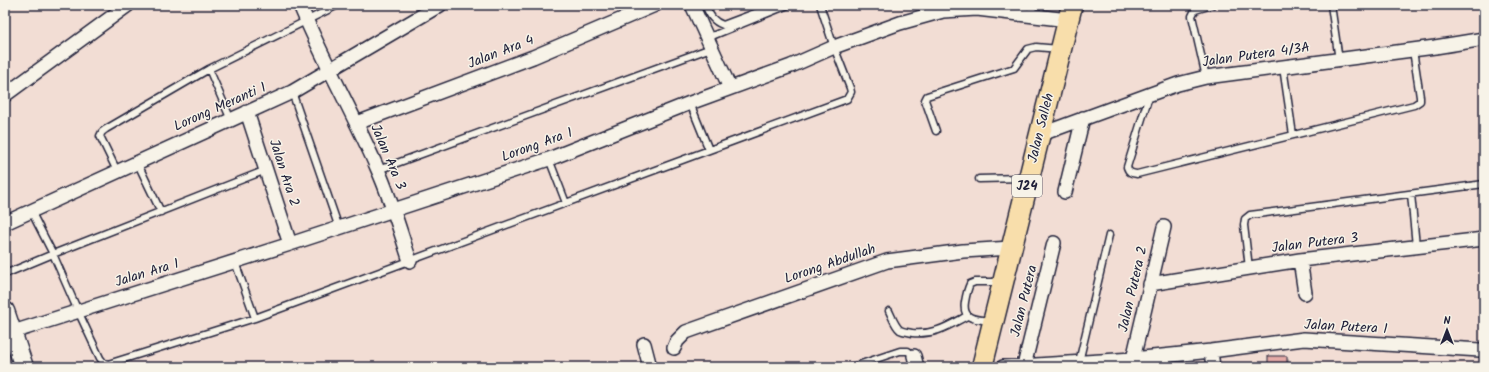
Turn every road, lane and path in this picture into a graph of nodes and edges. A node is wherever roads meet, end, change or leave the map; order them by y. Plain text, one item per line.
1 (128, 5) edge
2 (300, 5) edge
3 (338, 5) edge
4 (440, 5) edge
5 (655, 5) edge
6 (692, 5) edge
7 (705, 5) edge
8 (776, 5) edge
9 (788, 5) edge
10 (820, 5) edge
11 (1212, 5) edge
12 (1331, 5) edge
13 (1032, 10) edge
14 (1070, 13) edge
15 (307, 21) junction
16 (1484, 39) edge
17 (709, 43) junction
18 (834, 47) junction
19 (1061, 49) junction
20 (1413, 50) junction
21 (1339, 60) junction
22 (1284, 67) junction
23 (210, 69) junction
24 (329, 69) junction
25 (1206, 77) junction
26 (730, 88) junction
27 (292, 92) junction
28 (1149, 94) junction
29 (5, 95) edge
30 (690, 103) junction
31 (247, 112) junction
32 (1083, 118) junction
33 (230, 120) junction
34 (357, 123) junction
35 (936, 131) dead end
36 (1039, 135) junction
37 (1293, 135) junction
38 (709, 150) junction
39 (549, 159) junction
40 (137, 162) junction
41 (266, 170) junction
42 (378, 170) junction
43 (117, 171) junction
44 (1029, 178) junction
45 (979, 179) dead end
46 (1484, 184) edge
47 (1065, 192) dead end
48 (1411, 194) junction
49 (566, 204) junction
50 (393, 210) junction
51 (31, 211) junction
52 (161, 212) junction
53 (5, 223) edge
54 (1164, 227) dead end
55 (340, 228) junction
56 (1109, 235) dead end
57 (1484, 239) edge
58 (1054, 243) dead end
59 (290, 244) junction
60 (1416, 246) junction
61 (1011, 248) junction
62 (53, 254) junction
63 (1300, 260) junction
64 (410, 261) junction
65 (235, 262) junction
66 (1249, 268) junction
67 (5, 274) edge
68 (1003, 282) junction
69 (1150, 284) junction
70 (1306, 293) dead end
71 (5, 311) edge
72 (78, 311) junction
73 (890, 311) dead end
74 (967, 316) junction
75 (255, 318) junction
76 (994, 321) junction
77 (13, 332) junction
78 (644, 344) dead end
79 (674, 348) dead end
80 (1480, 350) dead end
81 (1211, 351) junction
82 (1133, 359) junction
83 (916, 362) edge
84 (1078, 362) junction
85 (1024, 366) junction
86 (24, 367) edge
87 (650, 367) edge
88 (853, 367) edge
89 (982, 367) edge
90 (1003, 367) edge
91 (1213, 367) edge

1 - 29 street
2 - 15 street, Jalan Ara 3
3 - 15 lane
4 - 24 street, Lorong Meranti 1
5 - 34 street, Jalan Ara 4
6 - 17 street
7 - 8 lane
9 - 17 lane
10 - 18 lane
11 - 25 lane
12 - 21 lane
13 - 14 street, Lorong Ara 1
13 - 18 street, Lorong Ara 1
14 - 19 main road, Jalan Salleh / J24
15 - 23 lane
15 - 24 street, Jalan Ara 3
16 - 20 street, Jalan Putera 4/3A
17 - 26 street
17 - 42 lane
18 - 26 street, Lorong Ara 1
18 - 38 lane
19 - 35 lane
19 - 36 main road, Jalan Salleh / J24
20 - 21 street, Jalan Putera 4/3A
20 - 37 lane
21 - 22 street, Jalan Putera 4/3A
22 - 25 street, Jalan Putera 4/3A
22 - 37 lane
23 - 33 lane
23 - 43 lane
24 - 27 street, Lorong Meranti 1
24 - 34 street, Jalan Ara 3
25 - 28 street, Jalan Putera 4/3A
26 - 30 street, Lorong Ara 1
27 - 31 street, Lorong Meranti 1
27 - 55 lane
28 - 32 street, Jalan Putera 4/3A
28 - 37 lane
30 - 38 lane
30 - 39 street, Lorong Ara 1
31 - 33 street, Lorong Meranti 1
31 - 41 street, Jalan Ara 2
32 - 36 street, Jalan Putera 4/3A
32 - 47 street
33 - 40 street, Lorong Meranti 1
34 - 42 street, Jalan Ara 3
36 - 44 main road, Jalan Salleh / J24
38 - 49 lane
39 - 49 lane
39 - 50 street, Lorong Ara 1
40 - 43 street, Lorong Meranti 1
40 - 52 lane
41 - 52 lane
41 - 59 street, Jalan Ara 2
42 - 50 street, Jalan Ara 3
43 - 51 street, Lorong Meranti 1
44 - 45 lane
44 - 61 main road, Jalan Salleh / J24
46 - 48 lane
48 - 60 lane
48 - 66 lane
49 - 64 lane
50 - 55 street, Lorong Ara 1
50 - 64 street, Jalan Ara 3
51 - 53 street, Lorong Meranti 1
51 - 62 lane
52 - 62 lane
54 - 69 street, Jalan Putera 2
55 - 59 street, Lorong Ara 1
56 - 84 lane
57 - 60 street, Jalan Putera 3
58 - 85 street, Jalan Putera
59 - 65 street, Jalan Ara 1
60 - 63 street, Jalan Putera 3
61 - 68 main road, Jalan Salleh / J24
61 - 79 street, Lorong Abdullah
62 - 67 lane
62 - 72 lane
63 - 66 street, Jalan Putera 3
63 - 70 street
64 - 75 lane
65 - 72 street, Jalan Ara 1
65 - 75 lane
66 - 69 street, Jalan Putera 3
68 - 74 lane
68 - 76 main road, Jalan Salleh / J24
69 - 82 street, Jalan Putera 2
71 - 77 main road
72 - 75 lane
72 - 77 street, Jalan Ara 1
73 - 74 lane
74 - 76 lane
76 - 89 main road, Jalan Salleh / J24
77 - 86 main road
78 - 87 street
80 - 81 street, Jalan Putera 1
81 - 82 street, Jalan Putera 1
81 - 91 street
82 - 84 street, Jalan Putera 1
83 - 88 lane
84 - 85 street, Jalan Putera 1
85 - 90 street, Jalan Putera 1

